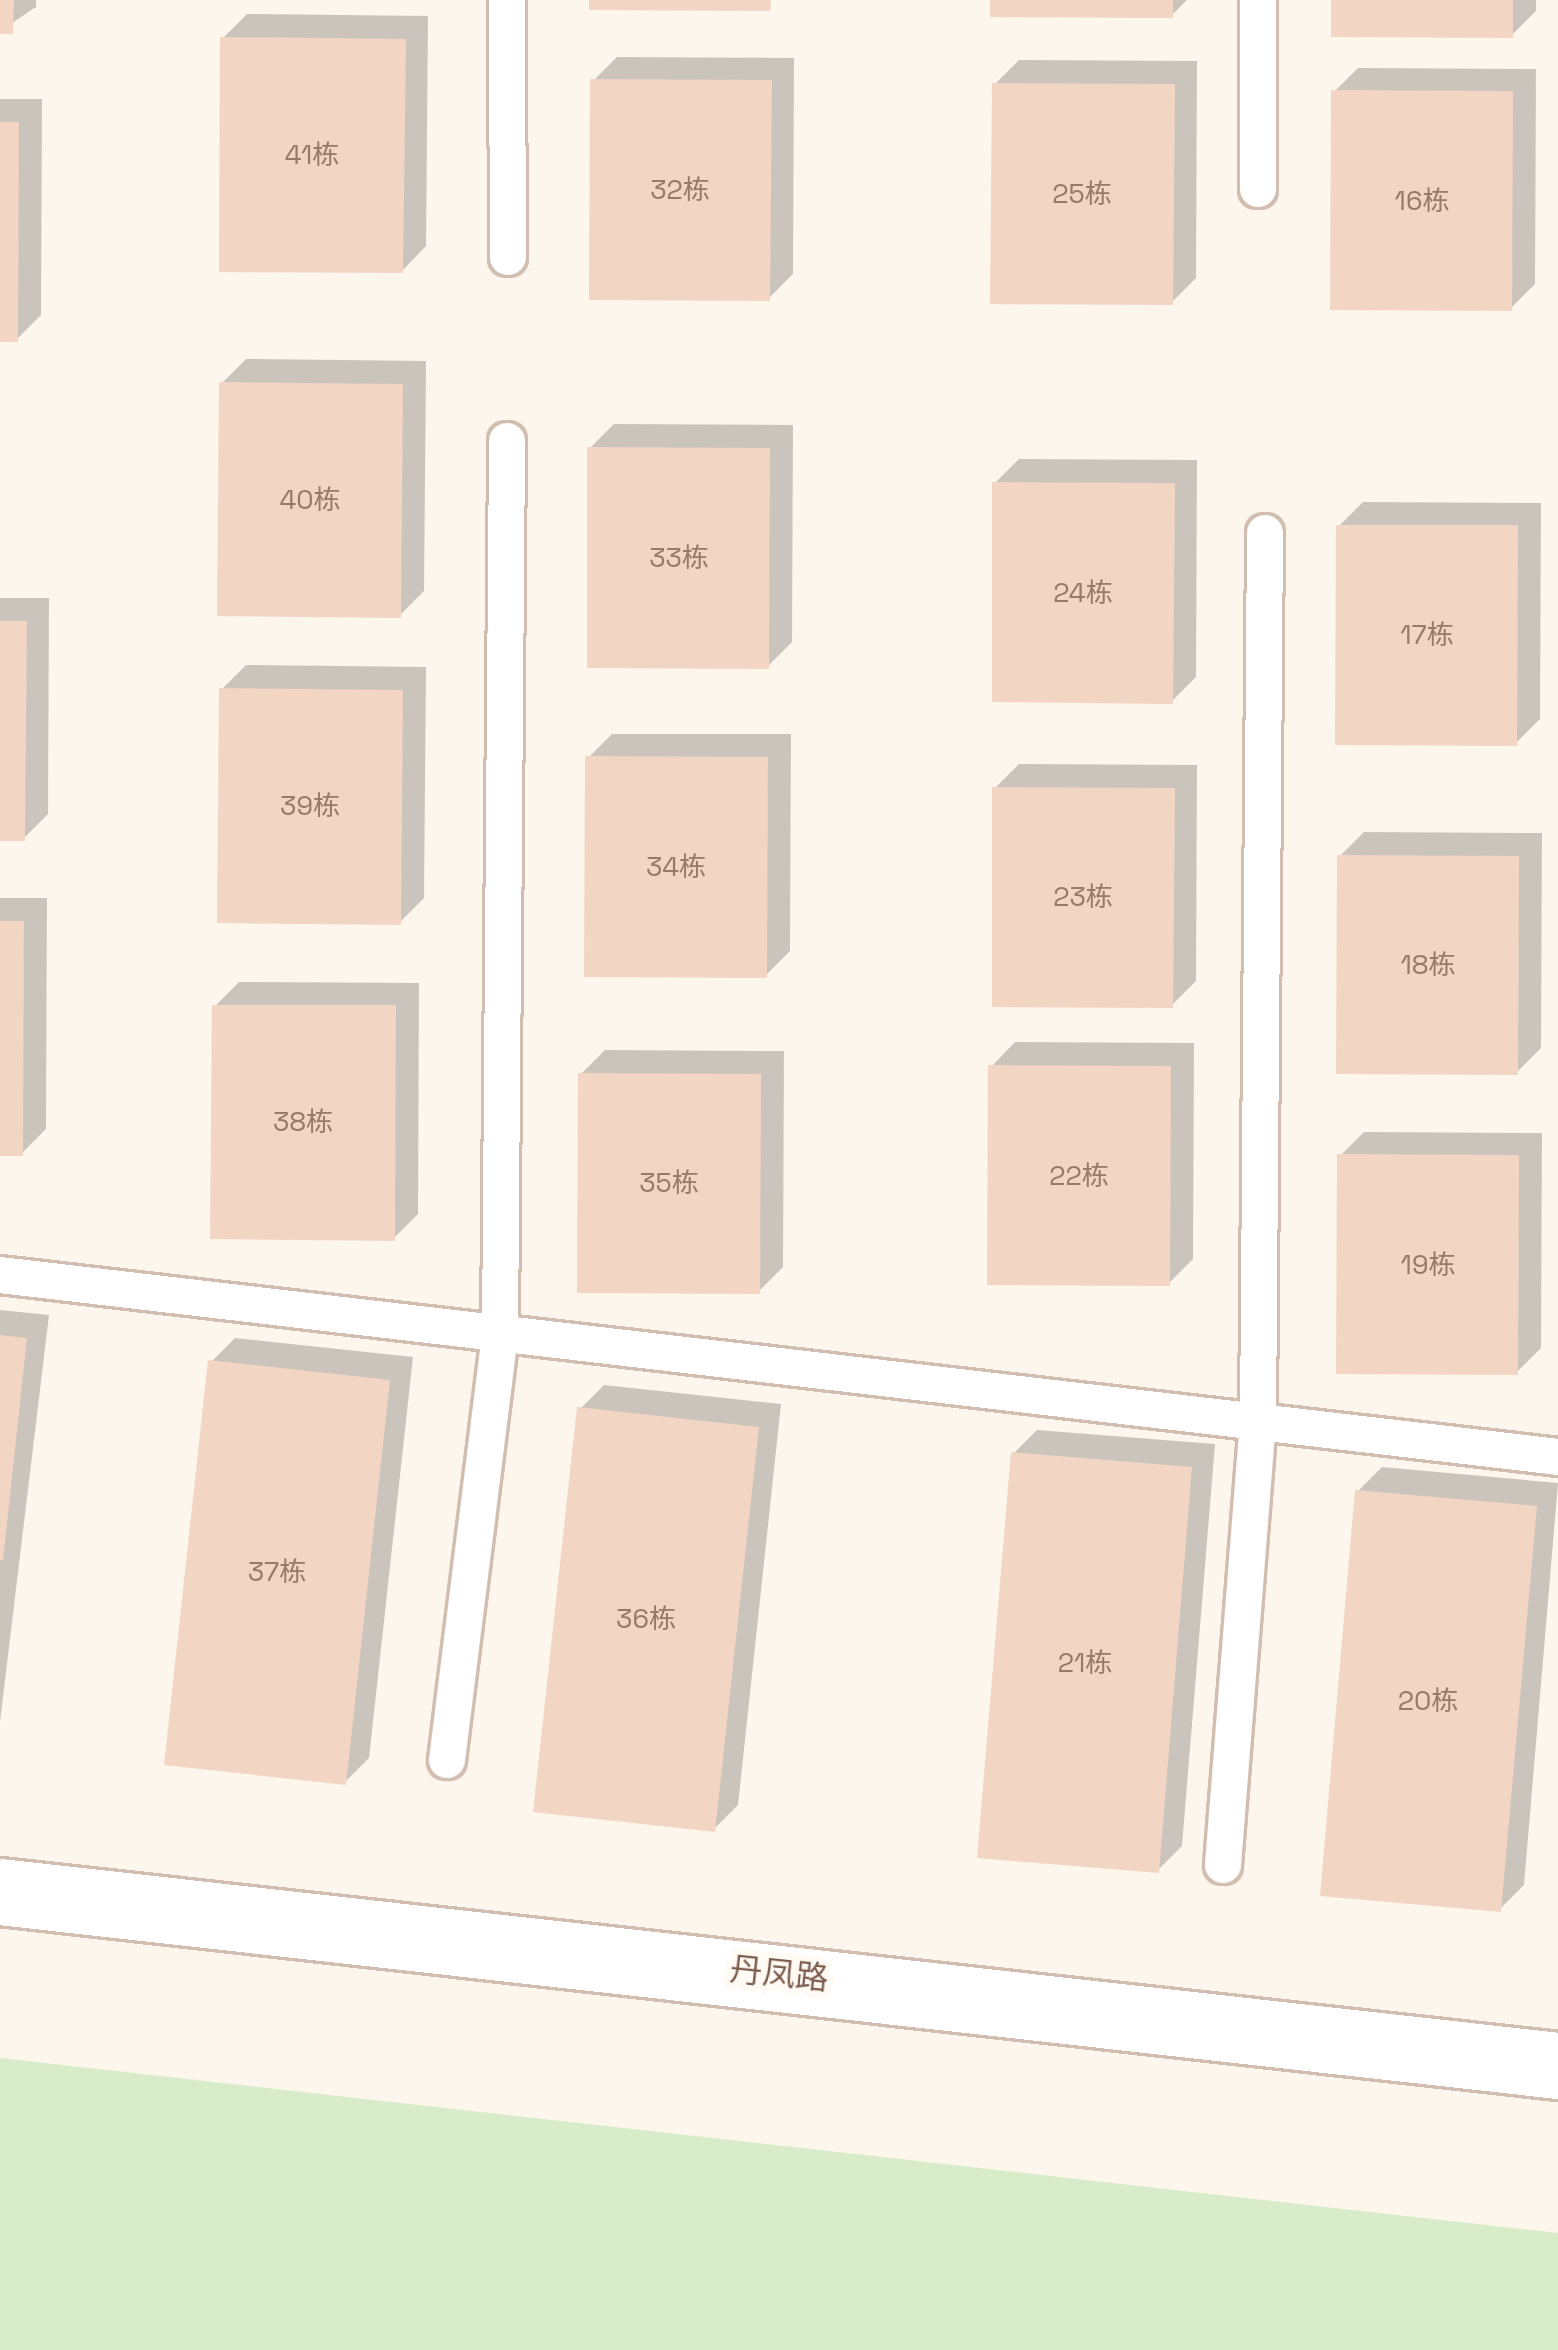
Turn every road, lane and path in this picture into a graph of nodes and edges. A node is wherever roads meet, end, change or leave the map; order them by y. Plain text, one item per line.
1 (507, 0) edge
2 (1258, 0) edge
3 (1258, 189) dead end
4 (508, 257) dead end
5 (507, 441) dead end
6 (1265, 533) dead end
7 (0, 1274) edge
8 (500, 1336) junction
9 (1258, 1423) junction
10 (1558, 1457) edge
11 (447, 1760) dead end
12 (1223, 1865) dead end
13 (0, 1892) edge
14 (1558, 2066) edge

1 - 4 lane
2 - 3 lane
5 - 8 lane
6 - 9 lane
7 - 8 lane
8 - 9 lane
8 - 11 lane
9 - 10 lane
9 - 12 lane
13 - 14 main road, 丹凤路

